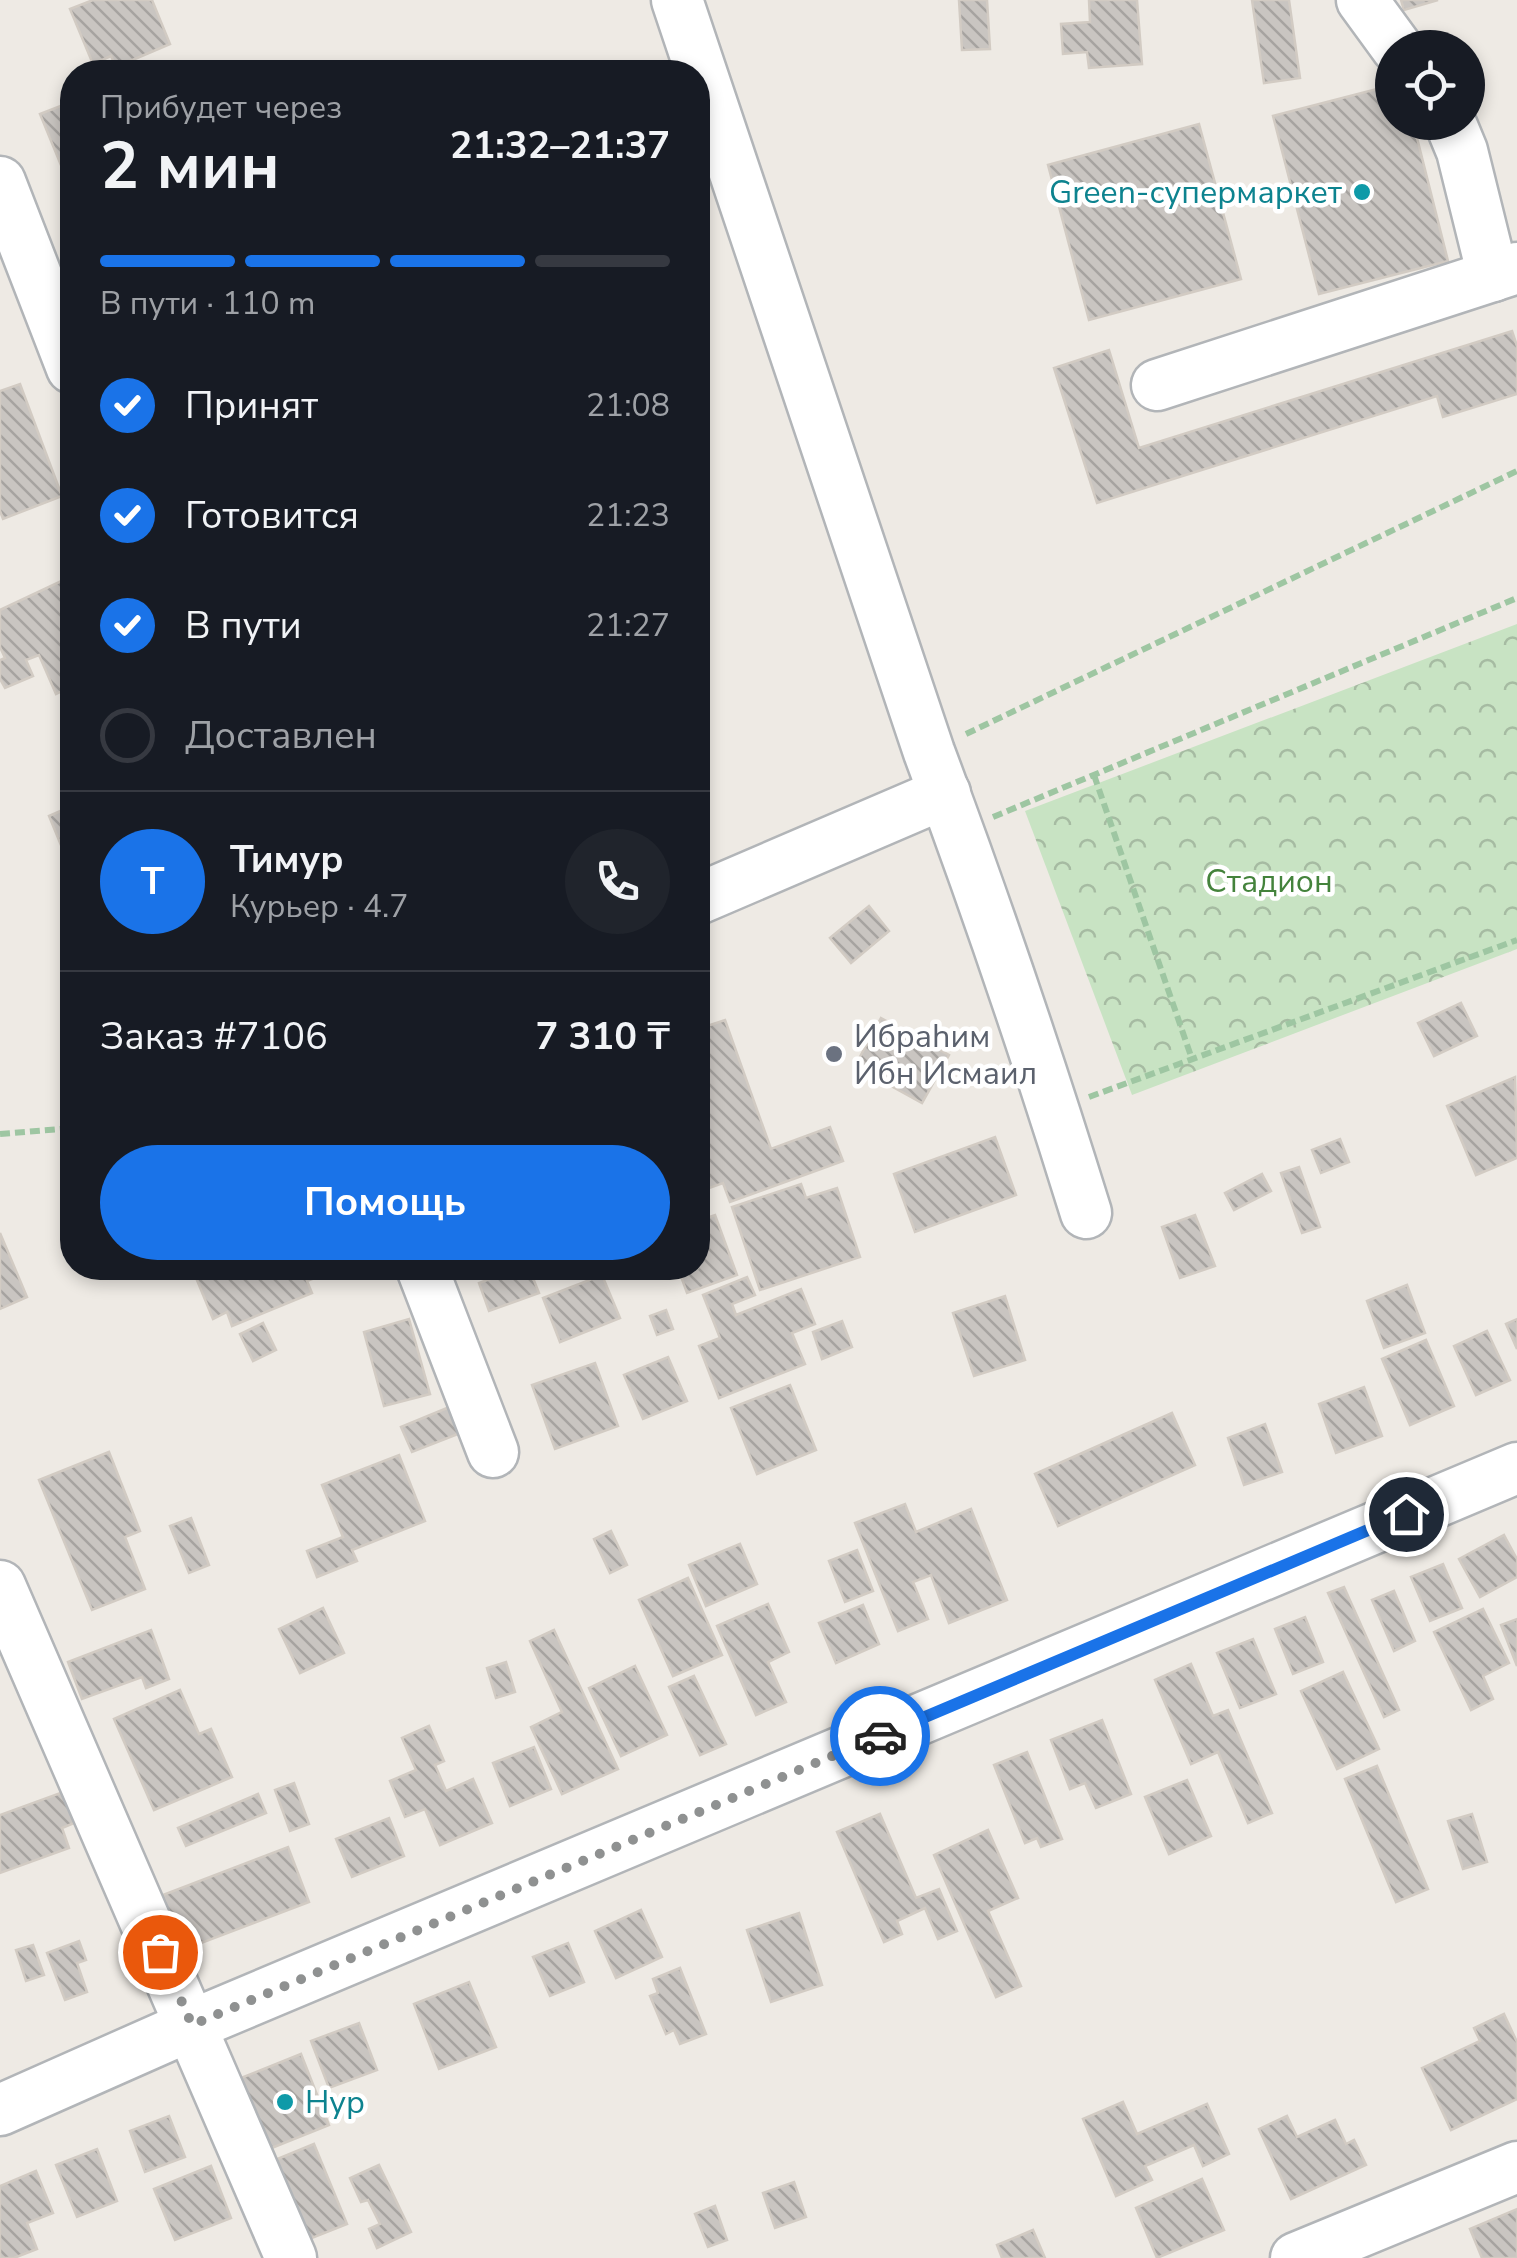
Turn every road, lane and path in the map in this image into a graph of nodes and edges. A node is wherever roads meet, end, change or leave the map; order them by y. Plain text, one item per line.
1 (677, 0) edge
2 (1362, 0) edge
3 (1384, 30) edge
4 (697, 60) edge
5 (710, 98) edge
6 (1457, 140) edge
7 (0, 182) edge
8 (1505, 272) edge
9 (60, 337) edge
10 (1157, 384) dead end
11 (1517, 471) edge
12 (1517, 598) edge
13 (1094, 775) junction
14 (945, 792) junction
15 (710, 894) edge
16 (1517, 940) edge
17 (1192, 1059) junction
18 (1054, 1110) junction
19 (60, 1129) edge
20 (0, 1134) edge
21 (1086, 1213) dead end
22 (427, 1280) edge
23 (493, 1452) dead end
24 (1517, 1468) edge
25 (0, 1586) edge
26 (192, 2025) junction
27 (0, 2110) edge
28 (1517, 2167) edge
29 (291, 2258) edge
30 (1296, 2258) edge

1 - 4 street
2 - 3 street
5 - 14 street
6 - 8 street
7 - 9 street
8 - 10 street
11 - 14 path
12 - 13 path
13 - 14 path
13 - 17 path
14 - 15 street
14 - 18 street
16 - 17 path
17 - 18 path
18 - 21 street
19 - 20 path
22 - 23 street
24 - 26 street
25 - 26 street
26 - 27 street
26 - 29 street
28 - 30 street

